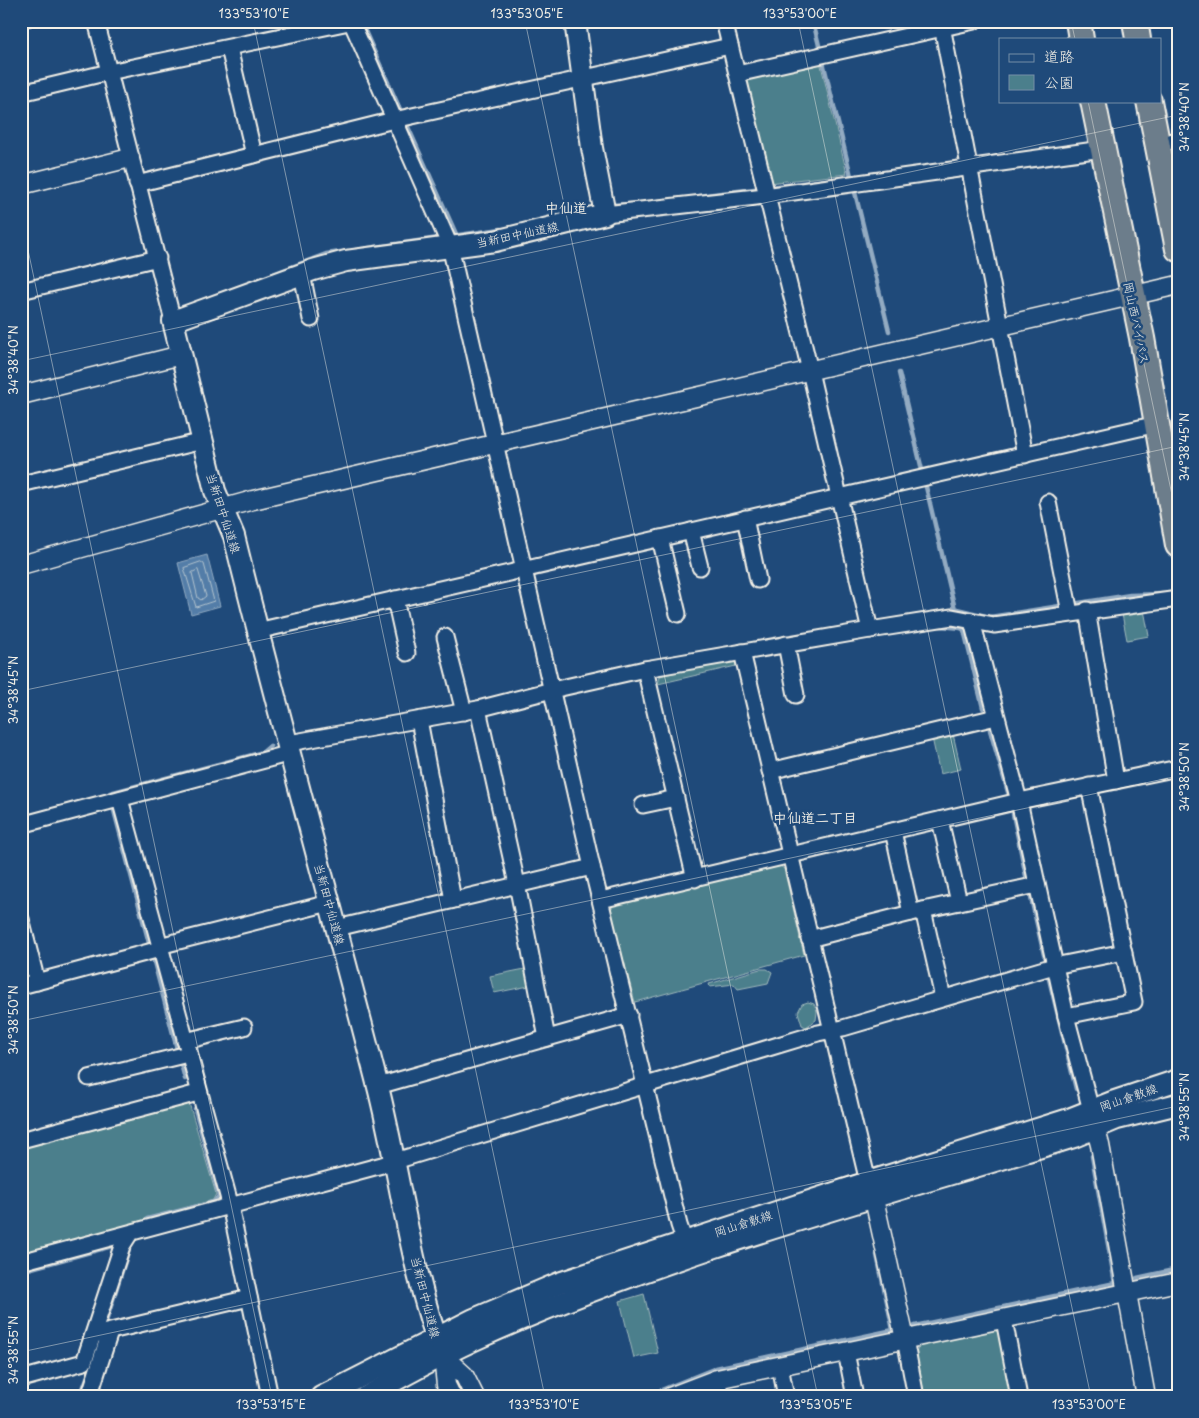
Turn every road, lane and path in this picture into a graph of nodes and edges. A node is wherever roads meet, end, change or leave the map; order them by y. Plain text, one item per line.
1 (96, 21) edge
2 (352, 21) edge
3 (574, 21) edge
4 (724, 21) edge
5 (974, 21) edge
6 (1078, 21) edge
7 (1136, 21) edge
8 (941, 25) edge
9 (1081, 38) edge
10 (1138, 38) edge
11 (730, 46) junction
12 (229, 48) junction
13 (109, 72) junction
14 (737, 74) junction
15 (583, 78) junction
16 (21, 94) edge
17 (1093, 102) edge
18 (1149, 102) edge
19 (401, 119) junction
20 (1168, 142) edge
21 (1102, 149) junction
22 (254, 155) junction
23 (130, 158) junction
24 (969, 164) junction
25 (137, 184) junction
26 (21, 185) edge
27 (764, 191) junction
28 (604, 208) junction
29 (447, 240) junction
30 (1178, 249) edge
31 (158, 258) junction
32 (302, 274) junction
33 (1178, 285) edge
34 (21, 291) edge
35 (1132, 297) junction
36 (311, 319) dead end
37 (173, 321) junction
38 (1001, 327) junction
39 (182, 355) junction
40 (810, 371) junction
41 (21, 395) edge
42 (1157, 424) junction
43 (203, 441) junction
44 (496, 444) junction
45 (1025, 455) junction
46 (21, 484) edge
47 (839, 497) junction
48 (1048, 502) dead end
49 (222, 509) junction
50 (745, 518) junction
51 (692, 531) junction
52 (660, 538) junction
53 (1178, 545) edge
54 (21, 565) edge
55 (700, 566) dead end
56 (524, 570) junction
57 (758, 580) dead end
58 (395, 599) junction
59 (1178, 599) edge
60 (1069, 607) junction
61 (1086, 610) junction
62 (678, 614) dead end
63 (963, 619) junction
64 (870, 630) junction
65 (257, 631) junction
66 (446, 637) dead end
67 (787, 649) junction
68 (407, 652) dead end
69 (742, 652) junction
70 (645, 669) junction
71 (552, 690) junction
72 (796, 695) dead end
73 (471, 711) junction
74 (996, 717) junction
75 (419, 720) junction
76 (290, 748) junction
77 (1178, 768) edge
78 (770, 771) junction
79 (1116, 781) junction
80 (1089, 786) junction
81 (676, 798) junction
82 (120, 799) junction
83 (1019, 801) junction
84 (643, 805) dead end
85 (940, 820) junction
86 (21, 825) edge
87 (893, 831) junction
88 (790, 856) junction
89 (592, 867) junction
90 (695, 879) junction
91 (517, 884) junction
92 (1037, 885) junction
93 (453, 900) junction
94 (602, 900) junction
95 (329, 902) junction
96 (959, 902) junction
97 (917, 912) junction
98 (21, 919) edge
99 (337, 928) junction
100 (809, 939) junction
101 (156, 950) junction
102 (1124, 952) junction
103 (1054, 966) junction
104 (37, 982) junction
105 (21, 986) edge
106 (943, 998) junction
107 (629, 1015) junction
108 (1066, 1016) junction
109 (244, 1027) dead end
110 (831, 1030) junction
111 (547, 1038) junction
112 (182, 1052) junction
113 (89, 1078) dead end
114 (1178, 1080) edge
115 (378, 1086) junction
116 (646, 1086) junction
117 (198, 1093) junction
118 (1178, 1104) edge
119 (1093, 1119) junction
120 (21, 1140) edge
121 (396, 1161) junction
122 (871, 1190) junction
123 (230, 1206) junction
124 (129, 1235) junction
125 (687, 1249) junction
126 (21, 1262) edge
127 (1178, 1282) edge
128 (1128, 1294) junction
129 (249, 1298) junction
130 (1004, 1320) junction
131 (110, 1332) junction
132 (94, 1334) junction
133 (436, 1337) junction
134 (905, 1340) junction
135 (846, 1352) junction
136 (443, 1356) junction
137 (780, 1366) junction
138 (21, 1379) edge
139 (717, 1379) junction
140 (89, 1397) edge
141 (270, 1397) edge
142 (321, 1397) edge
143 (364, 1397) edge
144 (452, 1397) edge
145 (475, 1397) edge
146 (670, 1397) edge
147 (720, 1397) edge
148 (786, 1397) edge
149 (855, 1397) edge
150 (916, 1397) edge
151 (1019, 1397) edge
152 (1146, 1397) edge

1 - 13 street
2 - 12 street
2 - 19 street
3 - 15 main road
4 - 11 street
5 - 8 street
6 - 9 highway
7 - 10 highway
8 - 14 street
8 - 24 street
11 - 14 street
11 - 15 street
12 - 13 street
12 - 22 street
13 - 16 street
13 - 23 street
14 - 27 street
15 - 19 street
15 - 28 main road
17 - 21 highway, 岡山西バイパス
18 - 20 highway
19 - 22 street
19 - 29 street
20 - 30 highway
21 - 24 street
21 - 35 highway, 岡山西バイパス
22 - 25 street
23 - 25 street
23 - 26 street
24 - 27 street
24 - 38 street
25 - 31 street
27 - 28 street
27 - 40 street
28 - 29 main road, 当新田中仙道線
29 - 32 main road, 当新田中仙道線
29 - 44 street
31 - 34 street
31 - 37 street
32 - 36 street
32 - 37 main road, 当新田中仙道線
33 - 35 street
35 - 38 street
35 - 42 highway, 岡山西バイパス
37 - 39 main road, 当新田中仙道線
38 - 40 street
38 - 45 street
39 - 41 street
39 - 43 main road, 当新田中仙道線
40 - 44 street
40 - 47 street
42 - 45 street
42 - 53 highway, 岡山西バイパス
43 - 46 street
43 - 49 main road, 当新田中仙道線
44 - 49 street
44 - 56 street
45 - 47 street
47 - 50 street
47 - 64 street
48 - 60 street
49 - 54 street
49 - 65 main road, 当新田中仙道線
50 - 51 street
50 - 57 street
51 - 52 street
51 - 55 street
52 - 56 street
52 - 62 street
56 - 58 street
56 - 71 street
58 - 65 street
58 - 68 street
59 - 61 street
60 - 61 street
60 - 63 street
61 - 79 street
63 - 64 street
63 - 74 street
64 - 67 street
65 - 76 main road, 当新田中仙道線
66 - 73 street
67 - 69 street
67 - 72 street
69 - 70 street
69 - 78 street
70 - 71 street
70 - 81 street
71 - 73 street
71 - 89 street
73 - 75 street
73 - 91 street
74 - 78 street
74 - 83 street
75 - 76 street
75 - 93 street
76 - 82 street
76 - 95 main road, 当新田中仙道線
77 - 79 street
78 - 88 street
79 - 80 street
80 - 83 street
80 - 102 street
81 - 84 street
81 - 90 street
82 - 86 street
82 - 101 street
83 - 85 street
83 - 92 street
85 - 87 street
85 - 96 street
87 - 88 street
87 - 97 street
88 - 90 street
88 - 100 street
89 - 91 street
89 - 94 street
90 - 94 street
91 - 93 street
91 - 111 street
92 - 96 street
92 - 103 street
93 - 99 street
94 - 107 street
95 - 99 main road, 当新田中仙道線
95 - 101 street
96 - 97 street
97 - 100 street
97 - 106 street
98 - 104 street
99 - 115 main road, 当新田中仙道線
100 - 110 street
101 - 104 street
101 - 112 street
102 - 103 street
102 - 108 street
103 - 106 street
103 - 108 street
104 - 105 street
106 - 110 street
107 - 111 street
107 - 116 street
108 - 119 street
109 - 112 street
110 - 116 street
110 - 122 street
111 - 115 street
112 - 113 street
112 - 117 street
114 - 119 main road, 岡山倉敷線
115 - 121 main road, 当新田中仙道線
116 - 121 street
116 - 125 street
117 - 120 street
117 - 123 street
118 - 119 main road, 岡山倉敷線
119 - 122 main road, 岡山倉敷線
119 - 128 street
121 - 123 street
121 - 133 main road, 当新田中仙道線
122 - 125 main road, 岡山倉敷線
122 - 134 street
123 - 124 street
123 - 129 street
124 - 126 street
124 - 132 street
125 - 133 main road, 岡山倉敷線
125 - 136 main road, 岡山倉敷線
127 - 128 street
128 - 130 street
128 - 152 street
129 - 131 street
129 - 141 street
130 - 134 street
130 - 151 street
131 - 132 street
131 - 140 street
132 - 138 street
133 - 136 main road, 当新田中仙道線
133 - 142 main road, 岡山倉敷線
134 - 135 street
134 - 150 street
135 - 137 street
135 - 149 street
136 - 143 main road, 岡山倉敷線
136 - 144 street
136 - 145 street
137 - 139 street
137 - 148 street
139 - 146 street
139 - 147 street

